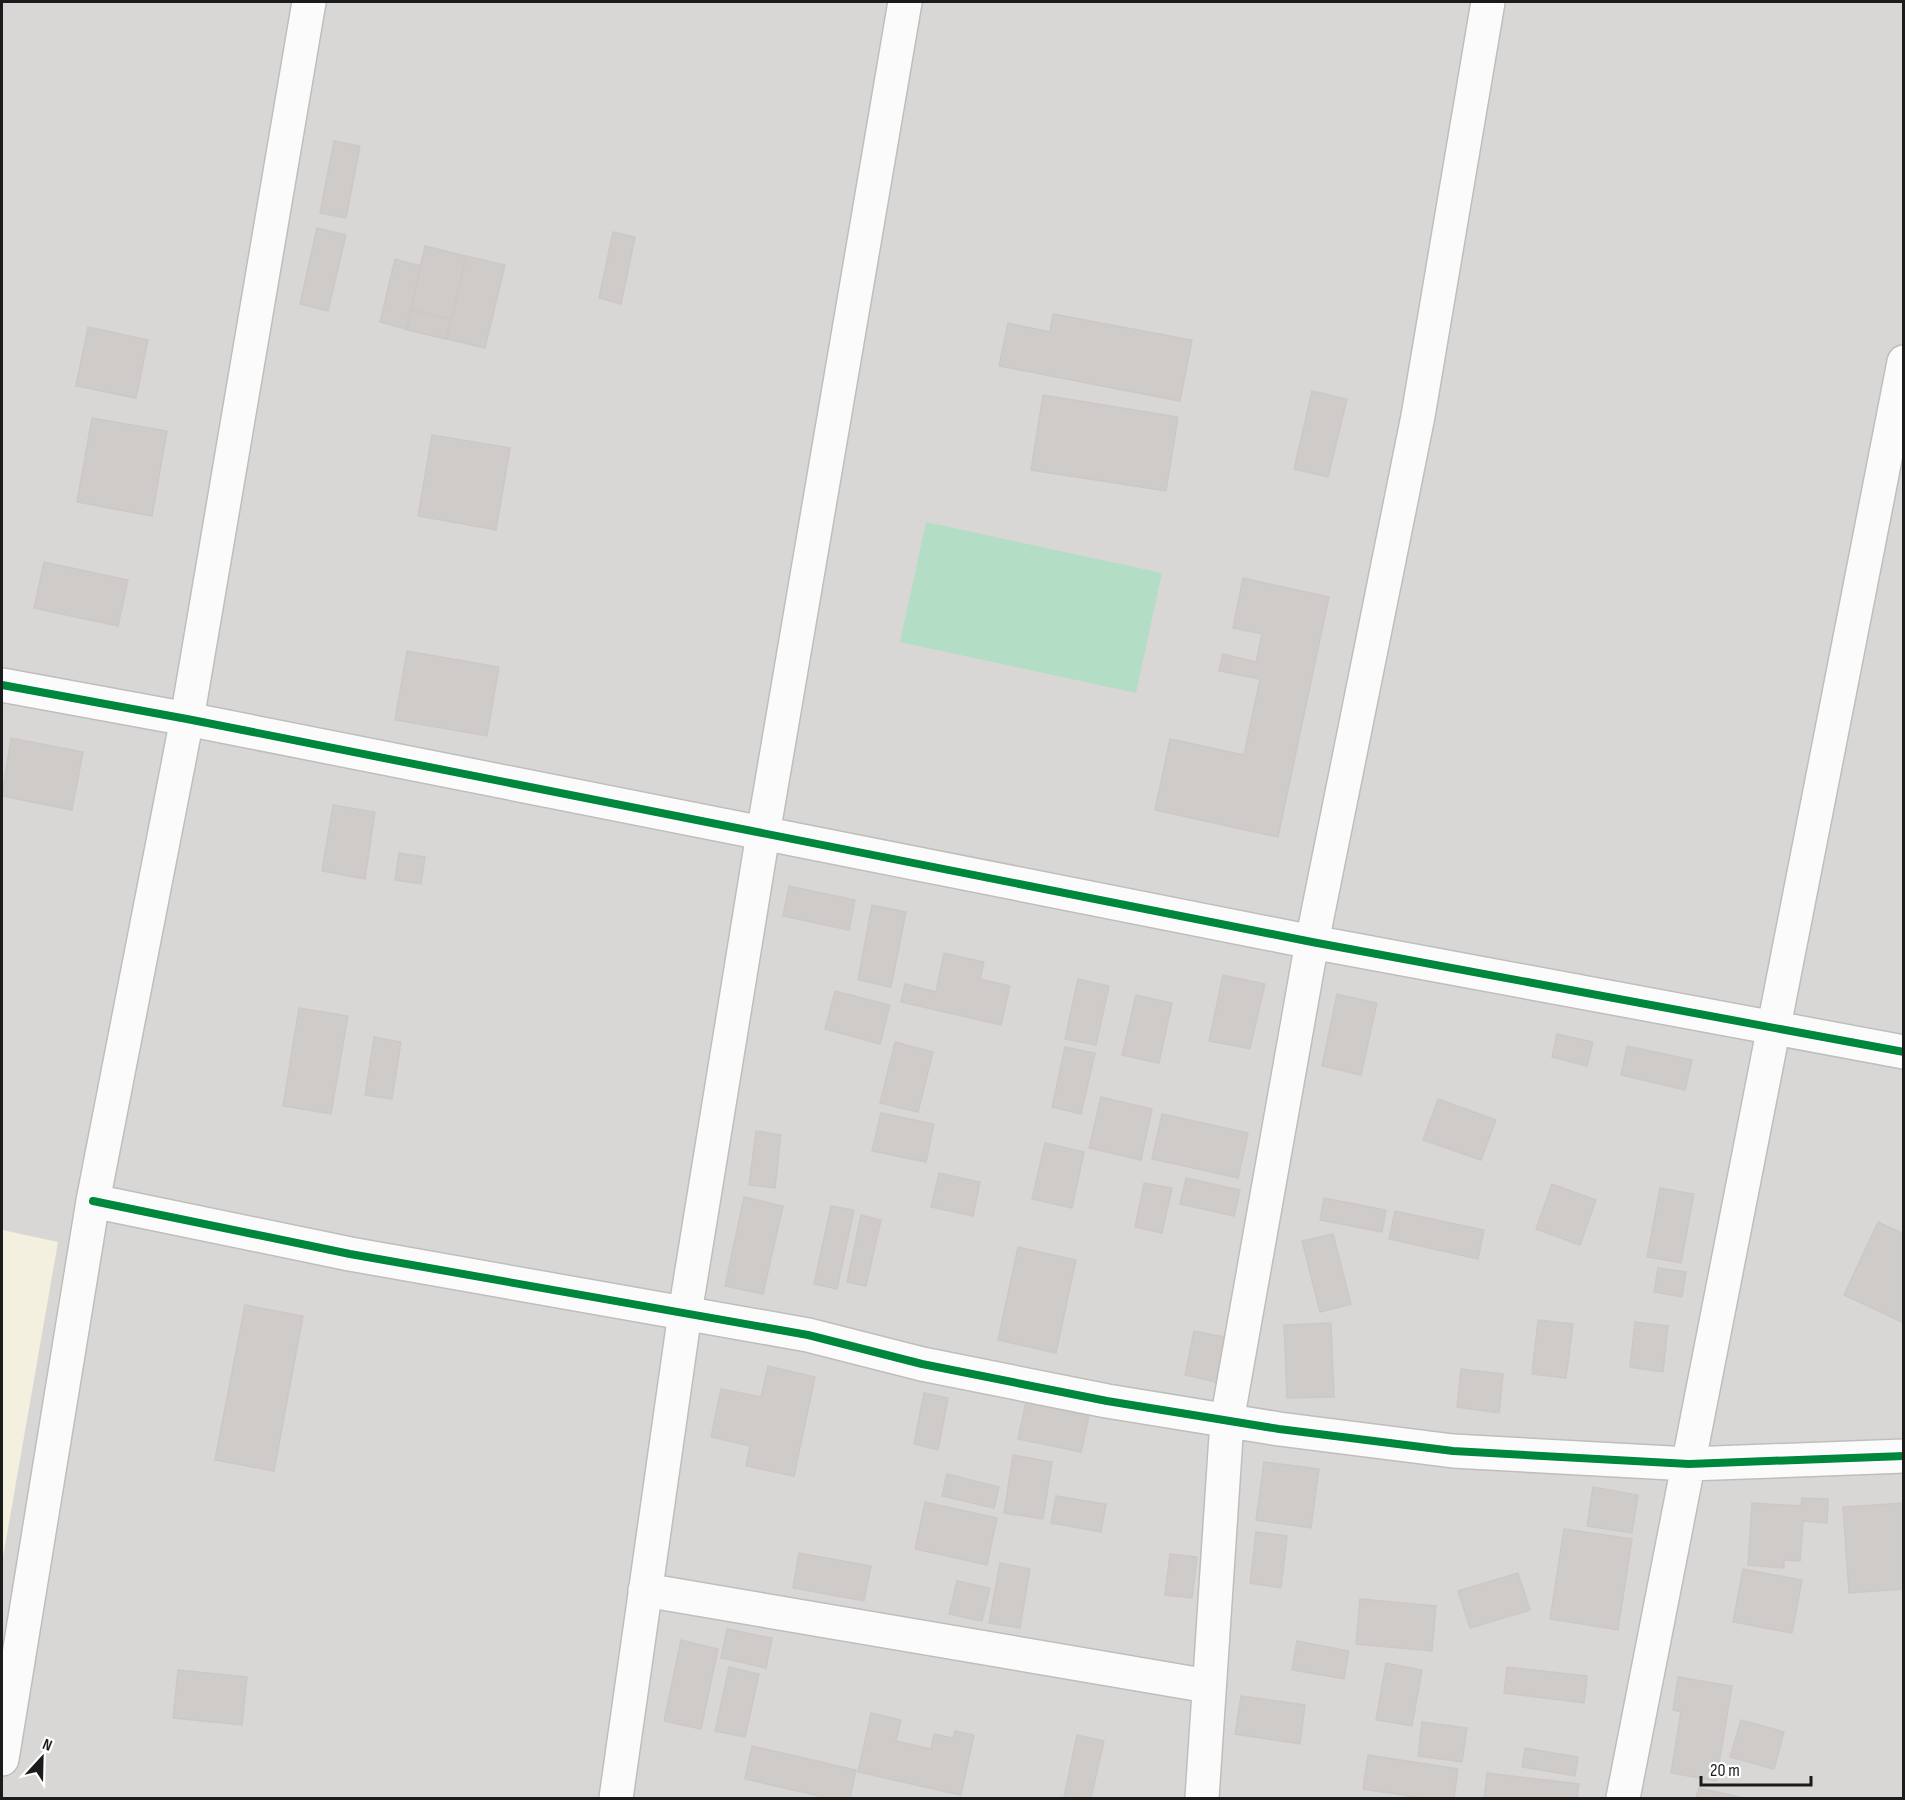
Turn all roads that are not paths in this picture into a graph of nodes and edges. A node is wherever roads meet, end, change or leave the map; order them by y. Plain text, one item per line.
1 (309, 2) edge
2 (904, 2) edge
3 (1488, 2) edge
4 (1904, 362) edge
5 (2, 685) edge
6 (187, 718) junction
7 (763, 834) junction
8 (1312, 942) junction
9 (1774, 1027) junction
10 (1904, 1052) edge
11 (93, 1201) junction
12 (685, 1314) junction
13 (1227, 1421) junction
14 (1904, 1456) edge
15 (1689, 1464) junction
16 (645, 1590) junction
17 (1208, 1686) junction
18 (2, 1759) edge
19 (616, 1798) edge
20 (1202, 1798) edge
21 (1623, 1798) edge

1 - 6 street
2 - 7 street
3 - 8 street
4 - 9 street
5 - 6 street
6 - 7 street
6 - 11 street
7 - 8 street
7 - 12 street
8 - 9 street
8 - 13 street
9 - 10 street
9 - 15 street
11 - 12 street
11 - 18 street
12 - 13 street
12 - 16 street
13 - 15 street
13 - 17 street
14 - 15 street
15 - 21 street
16 - 17 street
16 - 19 street
17 - 20 street

